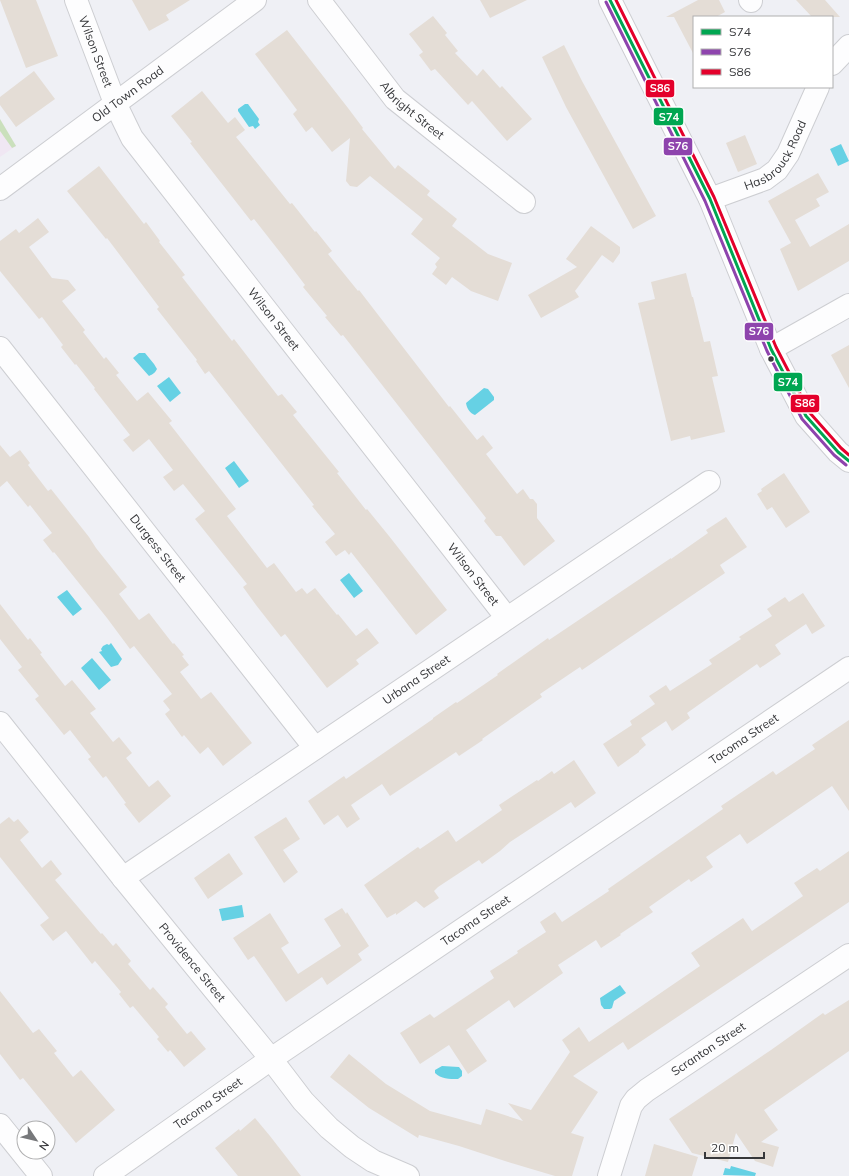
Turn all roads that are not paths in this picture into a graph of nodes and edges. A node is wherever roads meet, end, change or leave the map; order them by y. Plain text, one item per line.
1 (76, 0) edge
2 (255, 0) edge
3 (319, 0) edge
4 (610, 0) edge
5 (849, 46) edge
6 (833, 63) edge
7 (818, 88) edge
8 (115, 103) junction
9 (0, 189) edge
10 (710, 199) junction
11 (524, 202) dead end
12 (849, 305) edge
13 (0, 348) edge
14 (771, 349) junction
15 (849, 461) edge
16 (709, 482) dead end
17 (507, 618) junction
18 (849, 668) edge
19 (0, 722) edge
20 (316, 748) junction
21 (124, 878) junction
22 (849, 955) edge
23 (271, 1058) junction
24 (0, 1125) edge
25 (42, 1176) edge
26 (104, 1176) edge
27 (408, 1176) edge
28 (609, 1176) edge

1 - 8 street, Wilson Street
2 - 8 street, Old Town Road
3 - 11 street, Albright Street
4 - 10 street
5 - 6 street
7 - 10 street, Hasbrouck Road
8 - 9 street, Old Town Road
8 - 17 street, Wilson Street
10 - 14 street
12 - 14 street
13 - 20 street, Durgess Street
14 - 15 street
16 - 17 street, Urbana Street
17 - 20 street, Urbana Street
18 - 23 street, Tacoma Street
19 - 21 street, Providence Street
20 - 21 street, Urbana Street
21 - 23 street, Providence Street
22 - 28 street, Scranton Street
23 - 26 street, Tacoma Street
23 - 27 street, Providence Street
24 - 25 street

